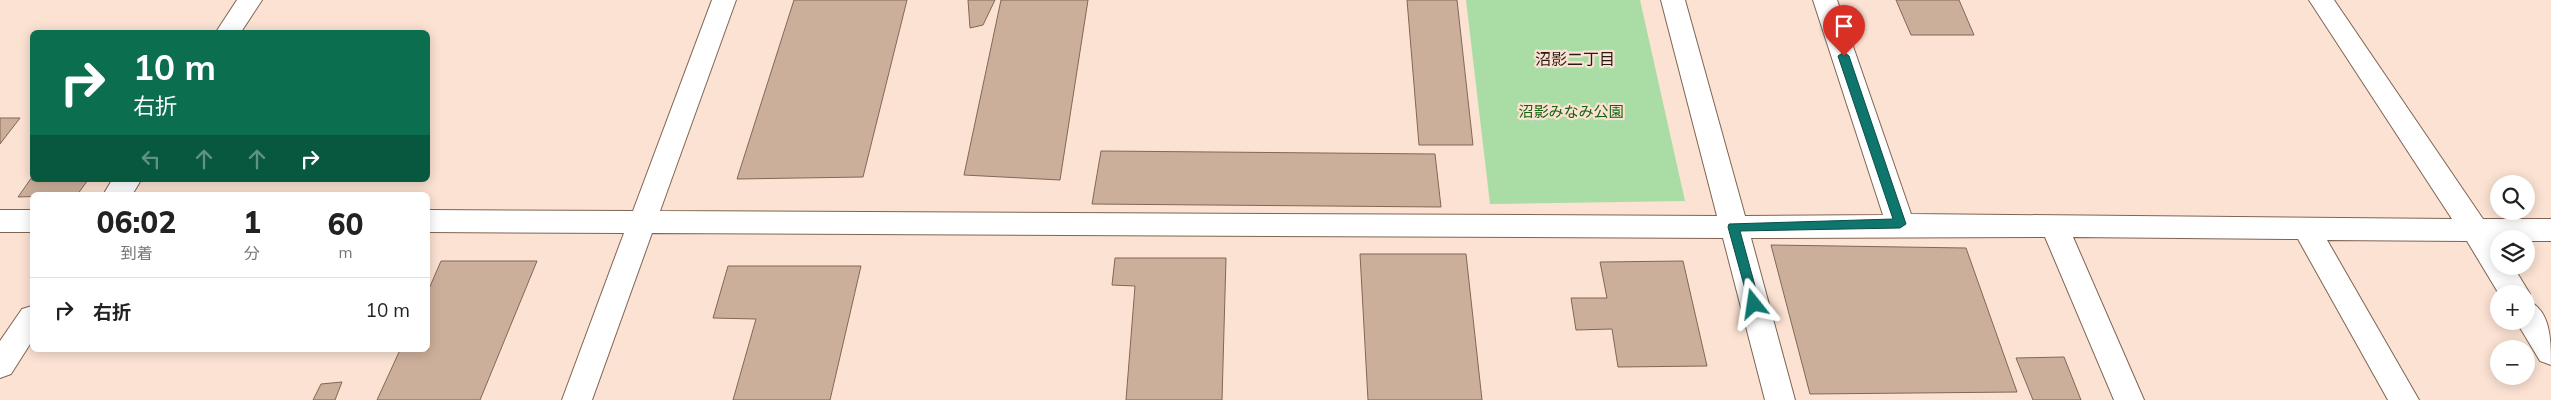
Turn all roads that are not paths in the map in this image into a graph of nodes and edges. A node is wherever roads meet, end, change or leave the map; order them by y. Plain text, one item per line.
1 (250, 0) edge
2 (724, 0) edge
3 (1673, 0) edge
4 (1824, 0) edge
5 (2321, 0) edge
6 (229, 30) edge
7 (0, 221) edge
8 (30, 221) edge
9 (430, 221) edge
10 (643, 222) junction
11 (1900, 224) junction
12 (1734, 227) junction
13 (2055, 227) junction
14 (2306, 229) junction
15 (2475, 230) junction
16 (2551, 230) edge
17 (2509, 285) edge
18 (30, 321) edge
19 (2535, 326) edge
20 (2551, 352) edge
21 (0, 366) edge
22 (577, 400) edge
23 (1780, 400) edge
24 (2129, 400) edge
25 (2404, 400) edge

1 - 6 street
2 - 10 street
3 - 12 street
4 - 11 street
5 - 15 street
7 - 8 street
9 - 10 street
10 - 12 street
10 - 22 street
11 - 12 street
11 - 13 street
12 - 23 street
13 - 14 street
13 - 24 street
14 - 15 street
14 - 25 street
15 - 16 street
15 - 17 street
18 - 21 street
19 - 20 street

